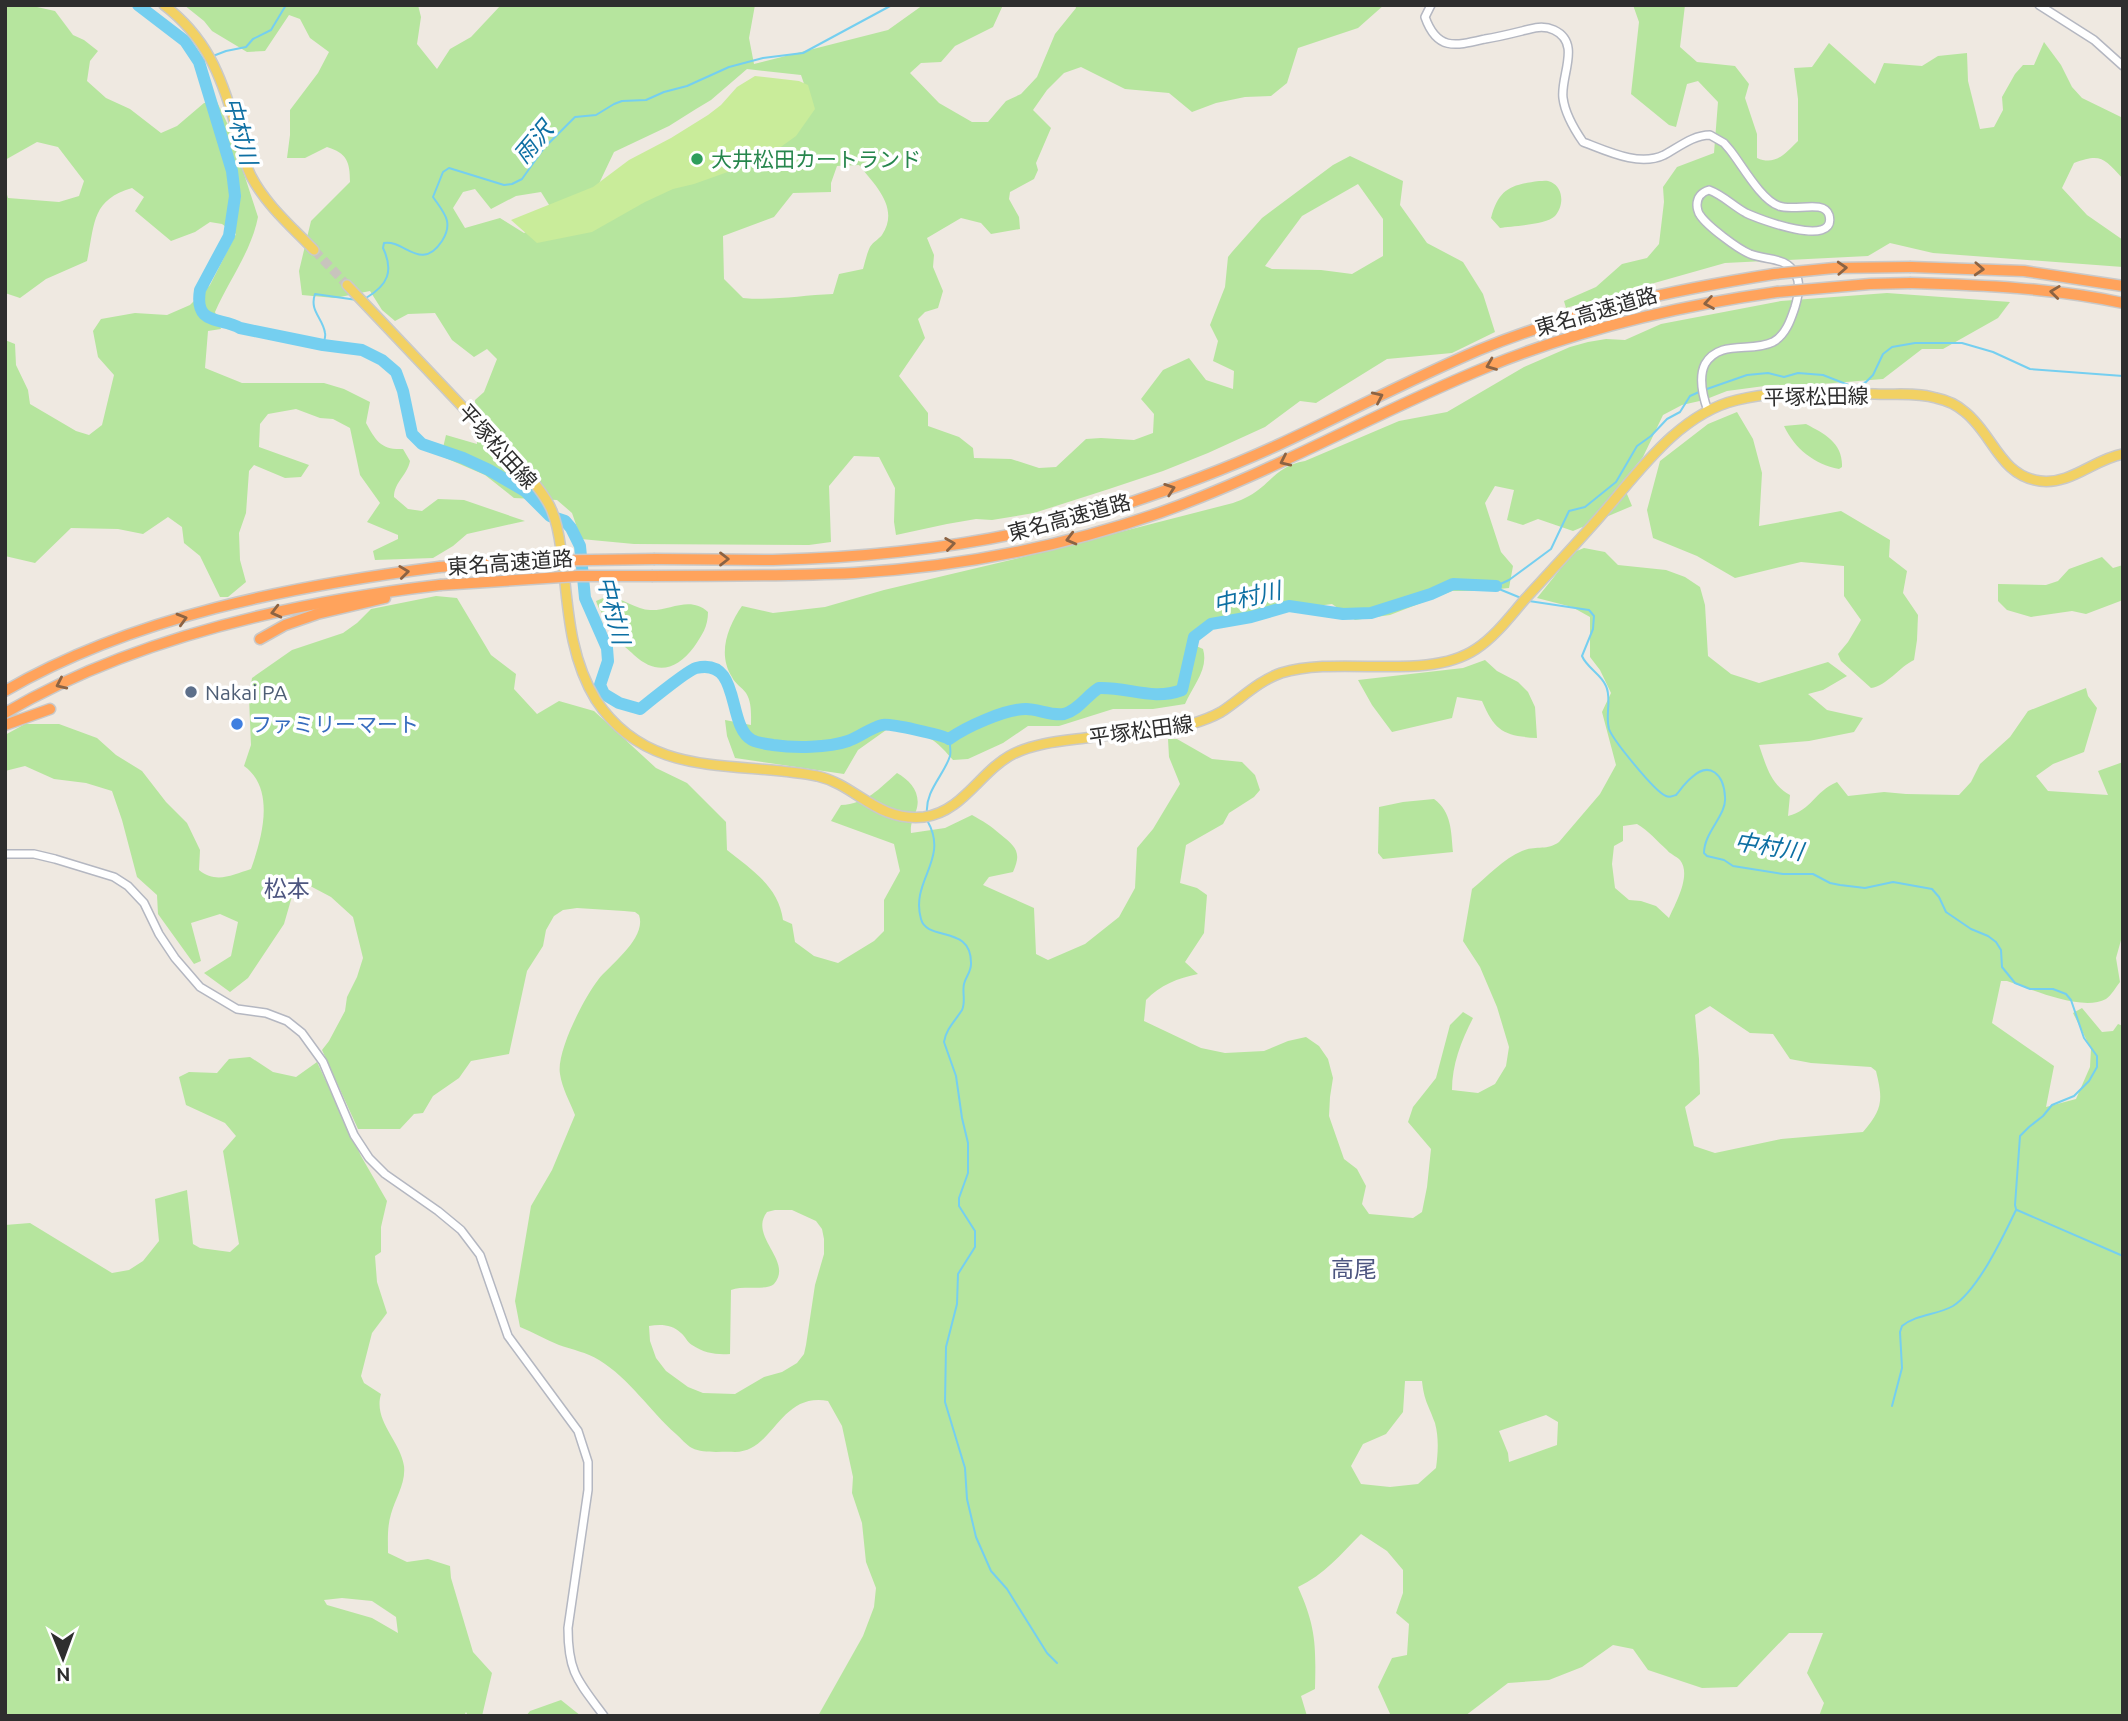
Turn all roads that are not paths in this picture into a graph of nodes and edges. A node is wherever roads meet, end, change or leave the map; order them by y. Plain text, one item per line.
1 (164, 5) edge
2 (1431, 5) edge
3 (2039, 5) edge
4 (2123, 66) edge
5 (314, 250) tunnel mouth
6 (347, 285) tunnel mouth
7 (2123, 286) edge
8 (2123, 303) edge
9 (1707, 409) junction
10 (2123, 454) edge
11 (440, 585) junction
12 (145, 630) junction
13 (260, 639) dead end
14 (5, 684) edge
15 (5, 691) edge
16 (50, 709) dead end
17 (5, 713) edge
18 (5, 725) edge
19 (5, 854) edge
20 (604, 1716) edge

1 - 5 main road
2 - 9 street
3 - 4 street
6 - 9 main road, 平塚松田線
12 -> 7 highway, 東名高速道路, bridge
8 -> 11 highway, 東名高速道路, bridge
9 - 10 main road, 平塚松田線
11 - 13 highway
11 -> 17 highway, 東名高速道路
12 - 14 highway
12 - 15 highway, 東名高速道路
16 - 18 highway
19 - 20 street

